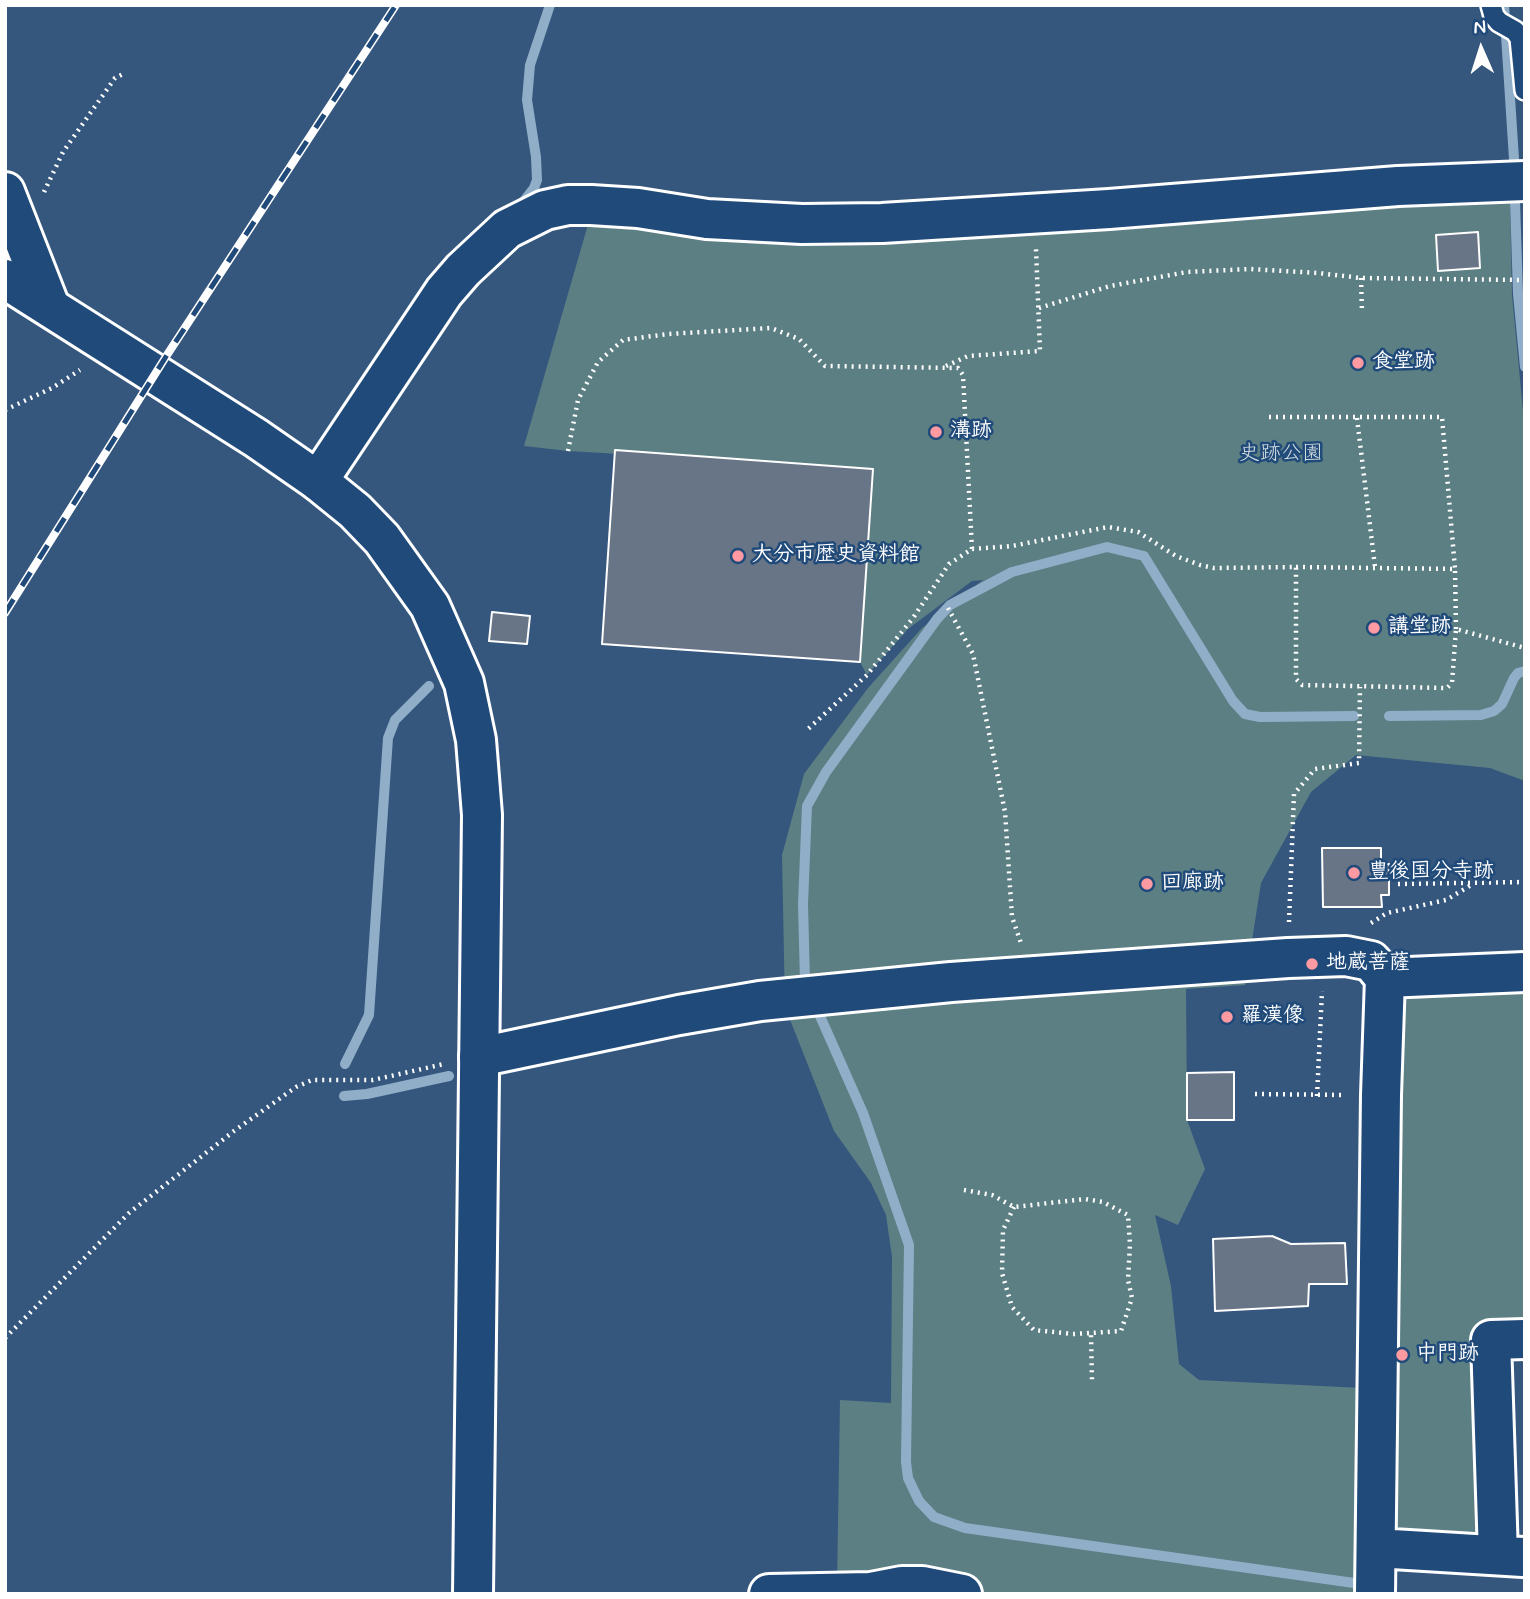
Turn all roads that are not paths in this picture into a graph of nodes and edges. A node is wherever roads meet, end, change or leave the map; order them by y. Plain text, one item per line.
1 (1502, 19) edge
2 (1525, 90) edge
3 (1525, 181) edge
4 (11, 206) edge
5 (5, 279) edge
6 (50, 307) junction
7 (318, 481) junction
8 (1525, 972) edge
9 (1385, 978) junction
10 (479, 1057) junction
11 (1525, 1339) edge
12 (1376, 1548) junction
13 (1511, 1556) edge
14 (473, 1594) edge
15 (769, 1594) edge
16 (962, 1594) edge
17 (1375, 1594) edge

1 - 2 lane
3 - 7 street
4 - 6 street
5 - 6 street
6 - 7 street
7 - 10 street
8 - 9 street
9 - 10 street
9 - 12 street
10 - 14 street
11 - 13 street
12 - 13 street
12 - 17 street
15 - 16 street

